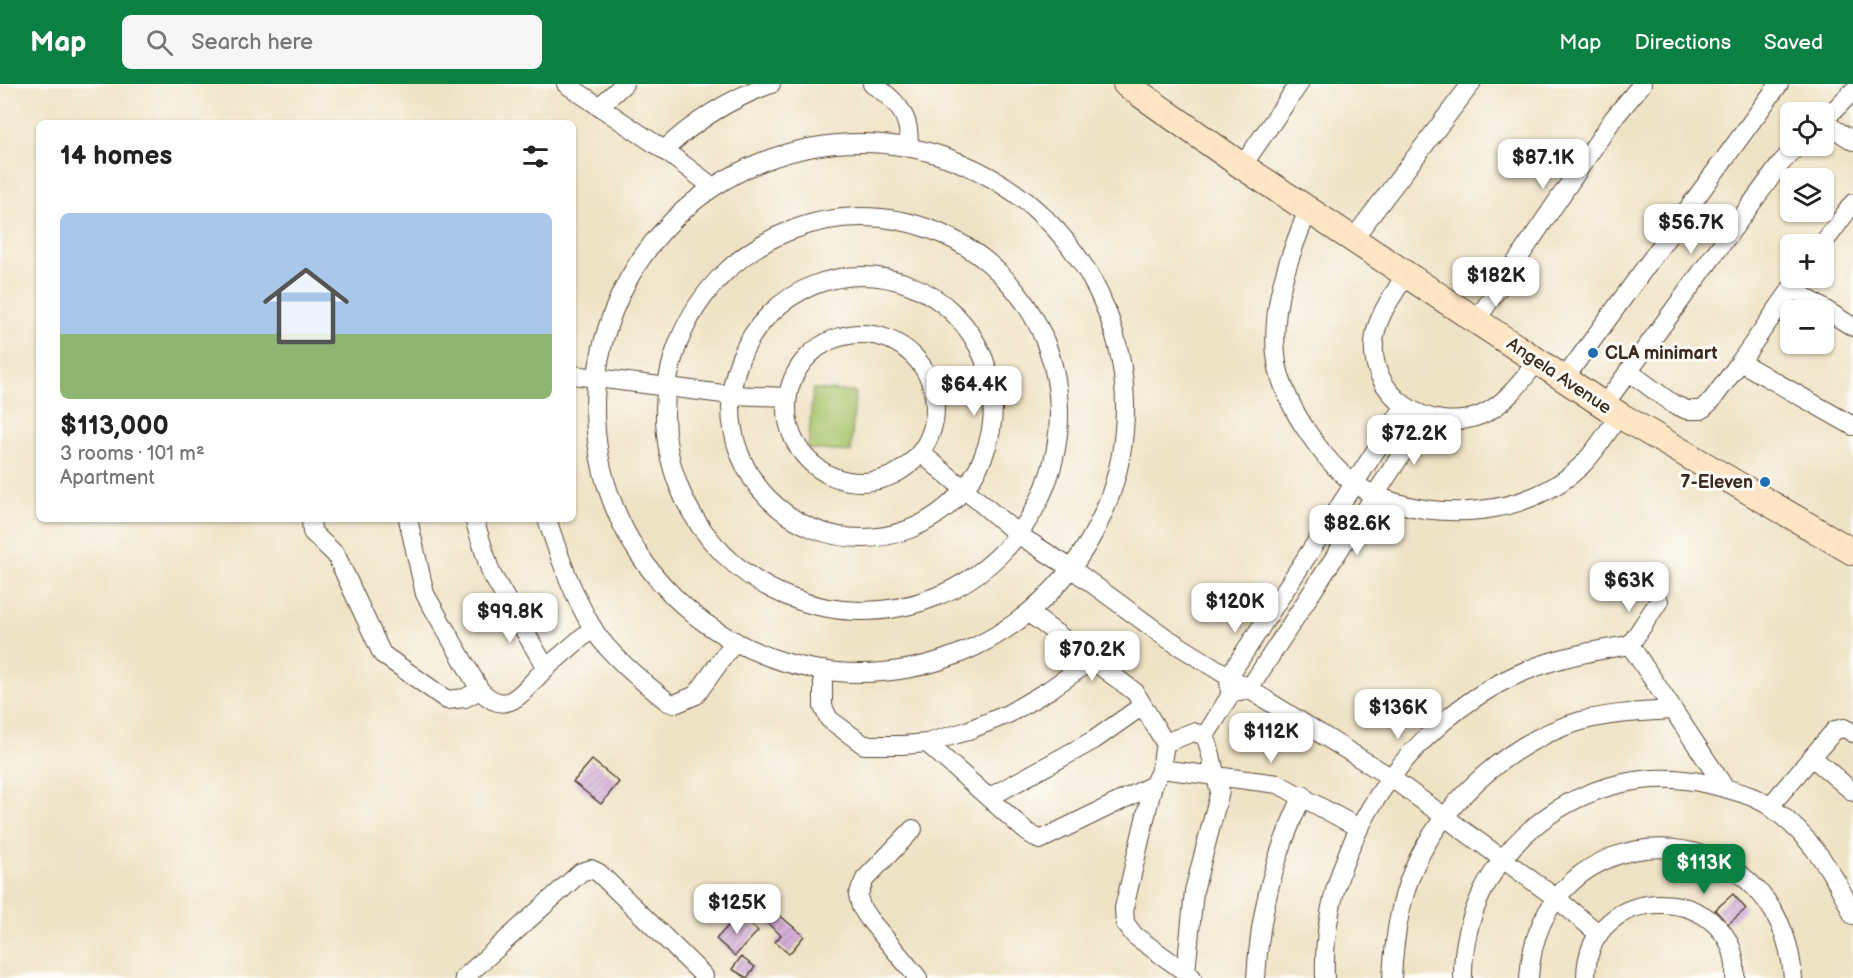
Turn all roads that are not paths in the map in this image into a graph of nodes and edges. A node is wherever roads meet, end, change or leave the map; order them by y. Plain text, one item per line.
1 (566, 84) edge
2 (624, 84) edge
3 (771, 84) edge
4 (872, 84) edge
5 (1299, 84) edge
6 (1471, 84) edge
7 (1642, 84) edge
8 (1779, 84) edge
9 (1138, 88) edge
10 (1853, 91) edge
11 (599, 107) junction
12 (1834, 111) edge
13 (1834, 128) edge
14 (1853, 141) edge
15 (910, 148) junction
16 (664, 150) junction
17 (1788, 156) edge
18 (1242, 166) junction
19 (713, 187) junction
20 (1853, 203) edge
21 (1308, 210) junction
22 (1830, 234) edge
23 (1353, 240) junction
24 (1406, 274) junction
25 (1792, 288) edge
26 (1802, 288) edge
27 (1476, 321) junction
28 (1853, 327) edge
29 (1538, 361) junction
30 (1740, 362) junction
31 (1628, 371) junction
32 (576, 375) edge
33 (594, 377) junction
34 (1564, 379) junction
35 (666, 387) junction
36 (730, 395) junction
37 (787, 397) junction
38 (1404, 407) junction
39 (1611, 410) junction
40 (1425, 418) junction
41 (1853, 426) edge
42 (921, 453) junction
43 (1354, 483) junction
44 (965, 488) junction
45 (1374, 495) junction
46 (311, 522) edge
47 (409, 522) edge
48 (475, 522) edge
49 (548, 522) edge
50 (1019, 535) junction
51 (1853, 552) edge
52 (1072, 569) junction
53 (1659, 601) dead end
54 (1029, 613) junction
55 (593, 628) junction
56 (735, 641) junction
57 (1630, 645) junction
58 (1092, 660) junction
59 (546, 668) junction
60 (823, 670) junction
61 (1229, 676) junction
62 (1249, 689) junction
63 (480, 690) junction
64 (1230, 696) junction
65 (1142, 706) junction
66 (1671, 710) junction
67 (1853, 733) edge
68 (1205, 736) junction
69 (927, 743) junction
70 (1165, 743) junction
71 (1813, 758) junction
72 (1214, 776) junction
73 (1157, 777) junction
74 (1390, 777) junction
75 (1725, 788) junction
76 (1853, 792) edge
77 (1303, 795) junction
78 (990, 797) junction
79 (1770, 806) junction
80 (1444, 817) junction
81 (1359, 828) junction
82 (913, 829) dead end
83 (1501, 860) junction
84 (1556, 898) junction
85 (1853, 915) edge
86 (1599, 934) junction
87 (1190, 975) edge
88 (704, 976) dead end
89 (464, 978) edge
90 (918, 978) edge
91 (1256, 978) edge
92 (1325, 978) edge
93 (1392, 978) edge
94 (1463, 978) edge
95 (1529, 978) edge
96 (1586, 978) edge
97 (1735, 978) edge
98 (1793, 978) edge

1 - 11 street
2 - 11 street
3 - 16 street
4 - 15 street
5 - 18 street
6 - 23 street
7 - 27 street
8 - 34 street
9 - 18 main road, Angela Avenue
10 - 12 street
11 - 16 street
13 - 14 street
15 - 19 street
15 - 52 street
16 - 19 street
17 - 31 street
18 - 21 main road, Angela Avenue
19 - 33 street
20 - 22 street
21 - 23 main road, Angela Avenue
21 - 43 street
23 - 24 main road, Angela Avenue
24 - 27 main road, Angela Avenue
24 - 38 street
25 - 30 street
26 - 28 street
27 - 29 main road, Angela Avenue
29 - 34 main road, Angela Avenue
29 - 40 street
30 - 31 street
30 - 41 street
31 - 39 street
32 - 33 street
33 - 35 street
33 - 56 street
34 - 39 main road, Angela Avenue
35 - 36 street
35 - 50 street
35 - 50 street
36 - 37 street
36 - 44 street
36 - 44 street
37 - 42 street
37 - 42 street
38 - 40 street
38 - 43 street
39 - 45 street
39 - 51 main road, Angela Avenue
40 - 45 street
42 - 44 street
43 - 45 street
43 - 61 street
44 - 50 street
45 - 62 street
46 - 63 street
47 - 63 street
48 - 59 street
49 - 55 street
50 - 52 street
52 - 54 street
52 - 61 street
53 - 57 street
54 - 58 street
54 - 60 street
55 - 56 street
55 - 59 street
56 - 60 street
57 - 66 street
57 - 74 street
58 - 65 street
58 - 69 street
59 - 63 street
60 - 69 street
61 - 62 street
61 - 64 street
62 - 64 street
62 - 74 street
64 - 68 street
65 - 70 street
65 - 78 street
66 - 75 street
66 - 80 street
67 - 71 street
68 - 70 street
68 - 72 street
69 - 78 street
70 - 73 street
71 - 76 street
71 - 79 street
72 - 73 street
72 - 77 street
72 - 87 street
73 - 78 street
73 - 87 street
74 - 80 street
74 - 81 street
75 - 79 street
75 - 83 street
77 - 81 street
77 - 91 street
79 - 85 street
80 - 83 street
80 - 93 street
81 - 92 street
82 - 90 street
83 - 84 street
83 - 94 street
84 - 86 street
84 - 95 street
84 - 98 street
86 - 96 street
86 - 97 street
88 - 89 street

